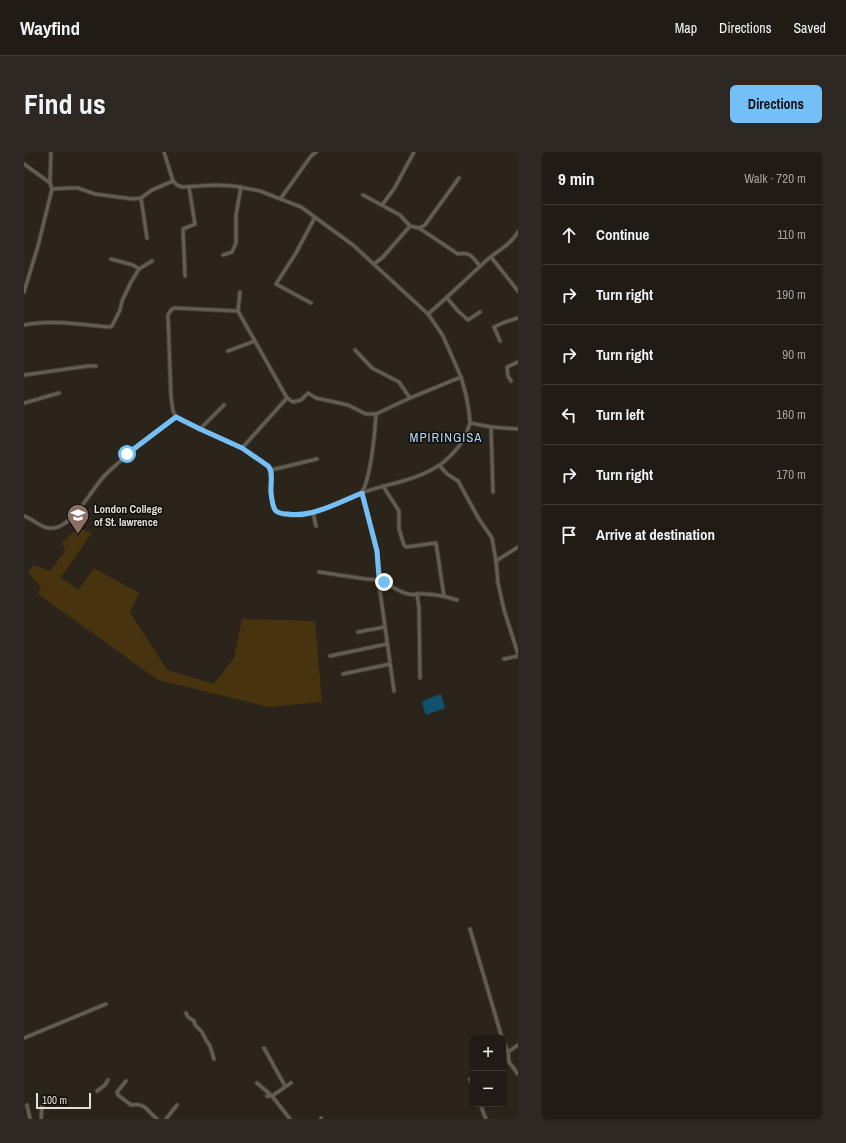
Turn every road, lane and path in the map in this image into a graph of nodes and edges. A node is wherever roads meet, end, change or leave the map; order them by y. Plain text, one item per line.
1 (51, 152) edge
2 (164, 152) edge
3 (307, 152) edge
4 (316, 152) edge
5 (414, 152) edge
6 (311, 156) junction
7 (24, 164) edge
8 (459, 178) dead end
9 (173, 181) junction
10 (50, 183) junction
11 (189, 187) junction
12 (241, 187) junction
13 (52, 190) junction
14 (363, 195) dead end
15 (141, 198) junction
16 (281, 198) junction
17 (382, 205) junction
18 (314, 217) junction
19 (410, 226) junction
20 (419, 228) junction
21 (518, 232) edge
22 (147, 238) dead end
23 (223, 255) dead end
24 (491, 257) junction
25 (111, 259) dead end
26 (152, 261) dead end
27 (374, 264) junction
28 (480, 266) junction
29 (139, 270) junction
30 (185, 276) dead end
31 (518, 291) edge
32 (24, 292) edge
33 (240, 292) dead end
34 (447, 298) junction
35 (311, 302) dead end
36 (238, 311) junction
37 (480, 312) dead end
38 (428, 314) junction
39 (518, 318) edge
40 (24, 325) edge
41 (256, 341) junction
42 (500, 341) dead end
43 (355, 350) dead end
44 (228, 351) dead end
45 (518, 362) edge
46 (96, 366) dead end
47 (24, 375) edge
48 (461, 377) junction
49 (511, 381) dead end
50 (59, 393) dead end
51 (286, 398) junction
52 (410, 398) junction
53 (24, 403) edge
54 (224, 405) dead end
55 (376, 414) junction
56 (176, 417) junction
57 (470, 423) junction
58 (491, 427) junction
59 (200, 429) junction
60 (518, 429) edge
61 (242, 448) junction
62 (318, 459) dead end
63 (440, 466) junction
64 (271, 470) junction
65 (383, 486) junction
66 (493, 492) dead end
67 (362, 493) junction
68 (313, 512) junction
69 (24, 516) edge
70 (316, 526) dead end
71 (518, 547) edge
72 (496, 561) junction
73 (319, 572) dead end
74 (380, 580) junction
75 (417, 594) junction
76 (444, 596) junction
77 (457, 600) dead end
78 (385, 627) junction
79 (358, 632) dead end
80 (387, 644) junction
81 (518, 655) edge
82 (330, 656) dead end
83 (504, 659) dead end
84 (390, 664) junction
85 (343, 674) dead end
86 (420, 678) dead end
87 (394, 691) dead end
88 (470, 929) dead end
89 (106, 1004) dead end
90 (186, 1013) dead end
91 (502, 1035) edge
92 (24, 1038) edge
93 (518, 1045) edge
94 (506, 1047) edge
95 (264, 1048) dead end
96 (508, 1052) junction
97 (214, 1059) dead end
98 (518, 1074) edge
99 (108, 1080) dead end
100 (126, 1081) dead end
101 (291, 1082) dead end
102 (257, 1083) dead end
103 (285, 1086) junction
104 (97, 1091) dead end
105 (267, 1096) dead end
106 (272, 1096) junction
107 (27, 1105) dead end
108 (177, 1105) dead end
109 (42, 1106) dead end
110 (481, 1107) edge
111 (30, 1119) edge
112 (41, 1119) edge
113 (156, 1119) edge
114 (166, 1119) edge
115 (290, 1119) edge
116 (486, 1119) edge

1 - 10 street
2 - 9 street
3 - 6 street
4 - 6 street
5 - 17 street
6 - 16 street
7 - 10 street
8 - 20 street
9 - 11 street
9 - 15 street
10 - 13 street
11 - 12 street
11 - 30 street
12 - 16 street
12 - 23 street
13 - 15 street
13 - 32 street
14 - 17 street
15 - 22 street
16 - 18 street
17 - 19 street
18 - 27 street
18 - 35 street
19 - 20 street
19 - 27 street
20 - 28 street
21 - 24 street
24 - 28 street
24 - 31 street
25 - 29 street
26 - 29 street
27 - 38 street
28 - 34 street
29 - 40 street
33 - 36 street
34 - 37 street
34 - 38 street
36 - 41 street
36 - 56 street
38 - 48 street
39 - 42 street
41 - 44 street
41 - 51 street
43 - 52 street
45 - 49 street
46 - 47 street
48 - 52 street
48 - 57 street
50 - 53 street
51 - 55 street
51 - 61 street
52 - 55 street
54 - 59 street
55 - 67 street
56 - 59 street
56 - 69 street
57 - 58 street
57 - 63 street
58 - 60 street
58 - 66 street
59 - 61 street
61 - 64 street
62 - 64 street
63 - 65 street
63 - 72 street
64 - 68 street
65 - 67 street
65 - 76 street
67 - 68 street
67 - 74 street
68 - 70 street
71 - 72 street
72 - 81 street
73 - 74 street
74 - 75 street
74 - 78 street
75 - 76 street
75 - 86 street
76 - 77 street
78 - 79 street
78 - 80 street
80 - 82 street
80 - 84 street
81 - 83 street
84 - 85 street
84 - 87 street
88 - 91 street
89 - 92 street
90 - 97 street
93 - 96 street
94 - 96 street
95 - 103 street
96 - 98 street
99 - 104 street
100 - 113 street
101 - 103 street
102 - 106 street
103 - 106 street
105 - 106 street
106 - 115 street
107 - 111 street
108 - 114 street
109 - 112 street
110 - 116 street

